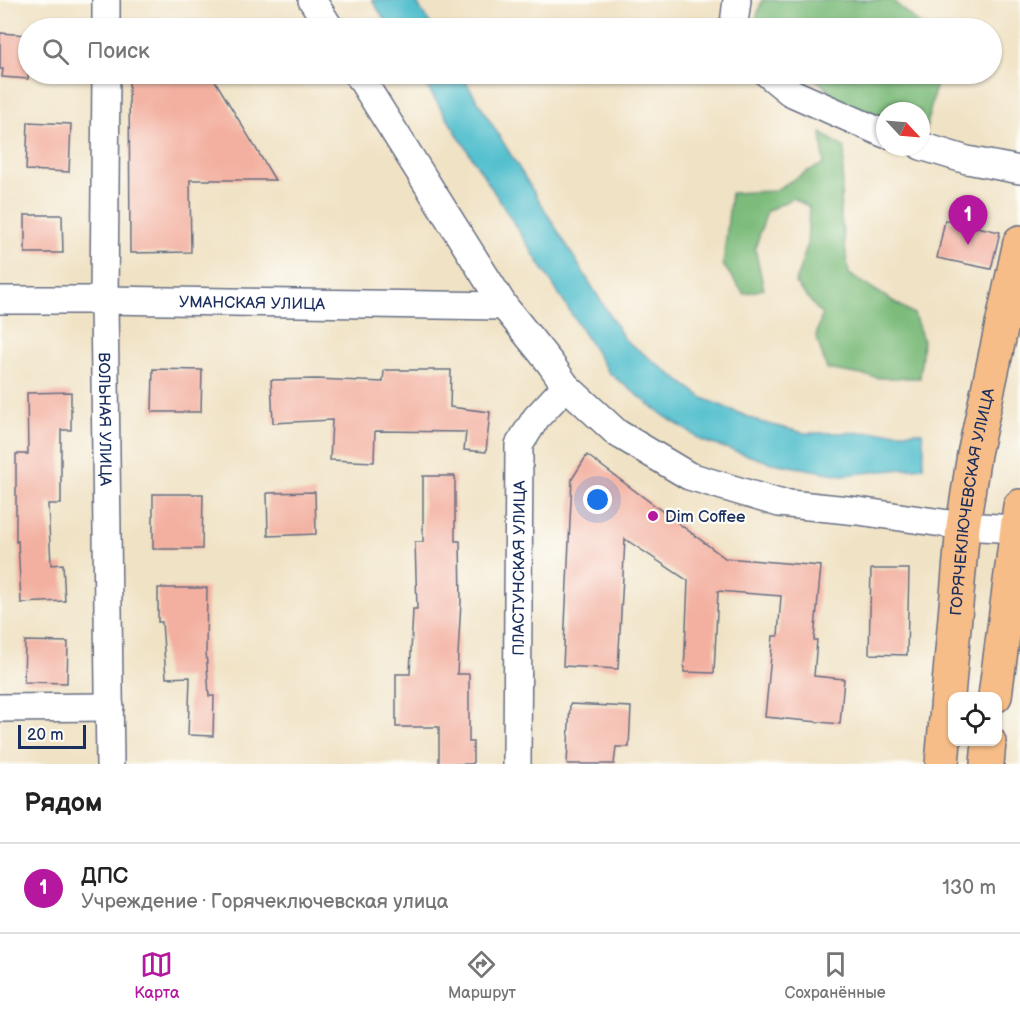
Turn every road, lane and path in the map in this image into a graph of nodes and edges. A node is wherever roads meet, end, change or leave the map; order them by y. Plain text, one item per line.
1 (106, 0) edge
2 (312, 0) edge
3 (737, 0) edge
4 (106, 18) edge
5 (324, 18) edge
6 (735, 18) edge
7 (105, 84) edge
8 (364, 84) edge
9 (780, 84) edge
10 (876, 130) edge
11 (930, 149) edge
12 (1020, 170) edge
13 (1020, 242) edge
14 (0, 300) edge
15 (104, 300) junction
16 (504, 306) junction
17 (566, 386) junction
18 (1018, 518) edge
19 (963, 525) junction
20 (996, 692) edge
21 (110, 707) junction
22 (0, 708) edge
23 (989, 746) edge
24 (110, 764) edge
25 (517, 764) edge
26 (942, 764) edge
27 (987, 764) edge

1 - 4 street
2 - 5 street
3 - 6 street
7 - 15 street, ВОЛЬНАЯ УЛИЦА
8 - 16 street
9 - 10 street
11 - 12 street
13 - 19 main road, ГОРЯЧЕКЛЮЧЕВСКАЯ УЛИЦА
14 - 15 street, УМАНСКАЯ УЛИЦА
15 - 16 street, УМАНСКАЯ УЛИЦА
15 - 21 street, ВОЛЬНАЯ УЛИЦА
16 - 17 street
17 - 19 street
17 - 25 street, ПЛАСТУНСКАЯ УЛИЦА
18 - 19 street
18 - 20 main road
19 - 26 main road, ГОРЯЧЕКЛЮЧЕВСКАЯ УЛИЦА
21 - 22 street
21 - 24 street, ВОЛЬНАЯ УЛИЦА
23 - 27 main road

